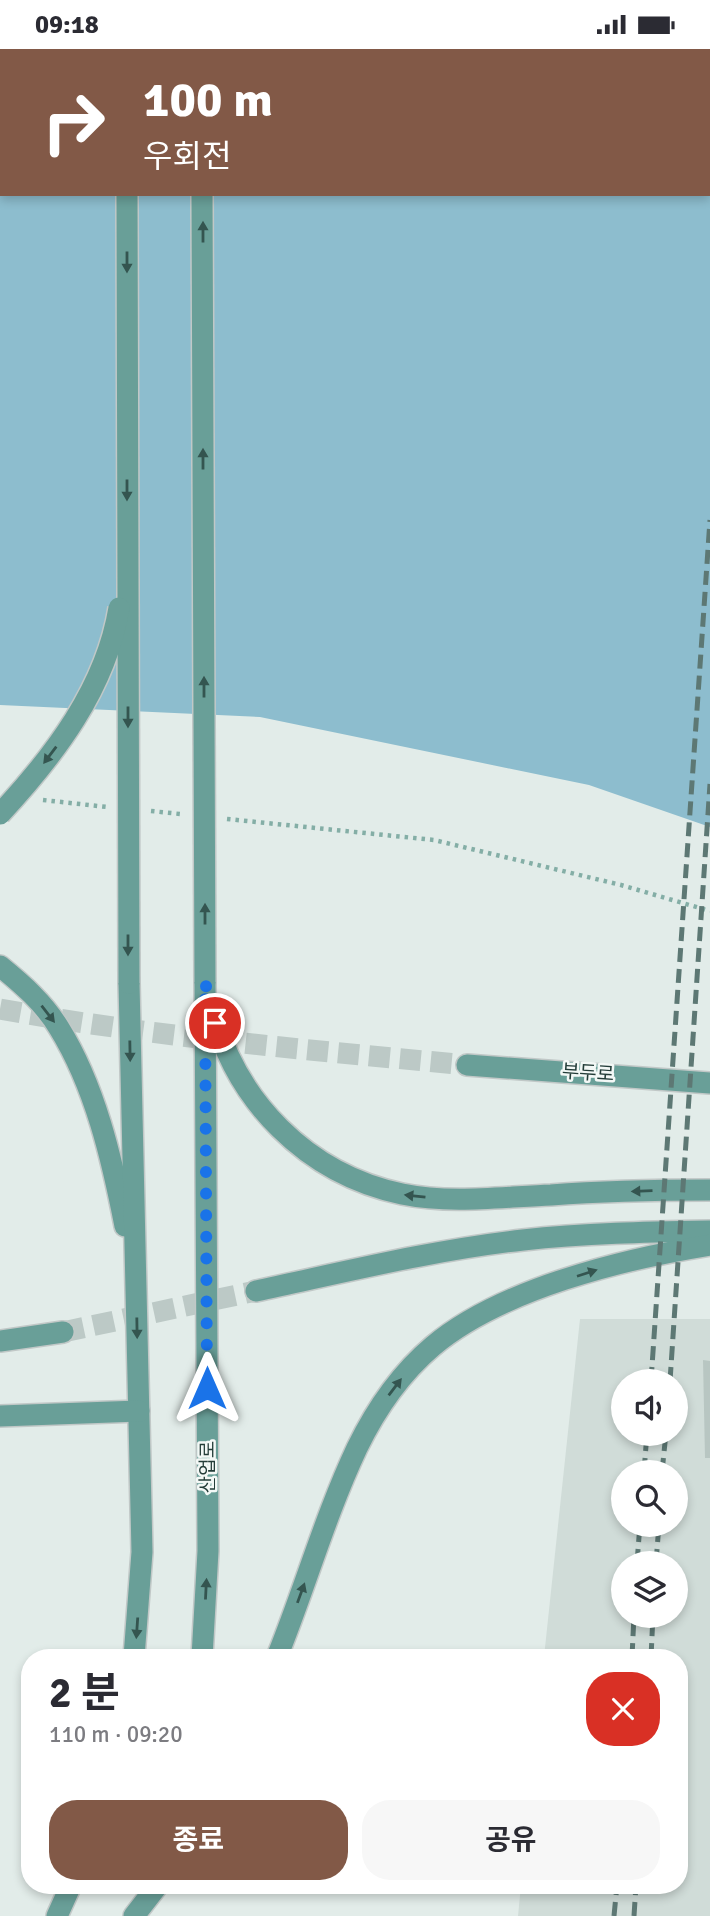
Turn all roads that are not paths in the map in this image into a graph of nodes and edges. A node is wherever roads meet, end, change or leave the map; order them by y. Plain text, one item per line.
1 (127, 196) edge
2 (202, 196) edge
3 (127, 557) junction
4 (0, 814) edge
5 (0, 966) edge
6 (205, 982) junction
7 (467, 1065) tunnel mouth
8 (710, 1083) edge
9 (710, 1190) edge
10 (710, 1231) edge
11 (710, 1245) edge
12 (136, 1289) junction
13 (256, 1291) tunnel mouth
14 (63, 1332) tunnel mouth
15 (0, 1341) edge
16 (139, 1411) junction
17 (0, 1416) edge
18 (135, 1649) edge
19 (202, 1649) edge
20 (280, 1649) edge
21 (67, 1894) edge
22 (135, 1894) edge
23 (151, 1894) edge
24 (57, 1916) edge
25 (125, 1916) edge
26 (134, 1916) edge

1 -> 3 main road, bridge
6 -> 2 main road, bridge
3 -> 4 main road, bridge
3 -> 12 main road, bridge
5 -> 12 main road
9 -> 6 main road
19 -> 6 main road, 산업로
7 - 8 main road, 부두로
10 - 13 main road
20 -> 11 main road
12 -> 16 main road
14 - 15 main road
16 - 17 main road
16 -> 18 main road
21 - 24 main road
22 - 25 main road
23 - 26 main road

